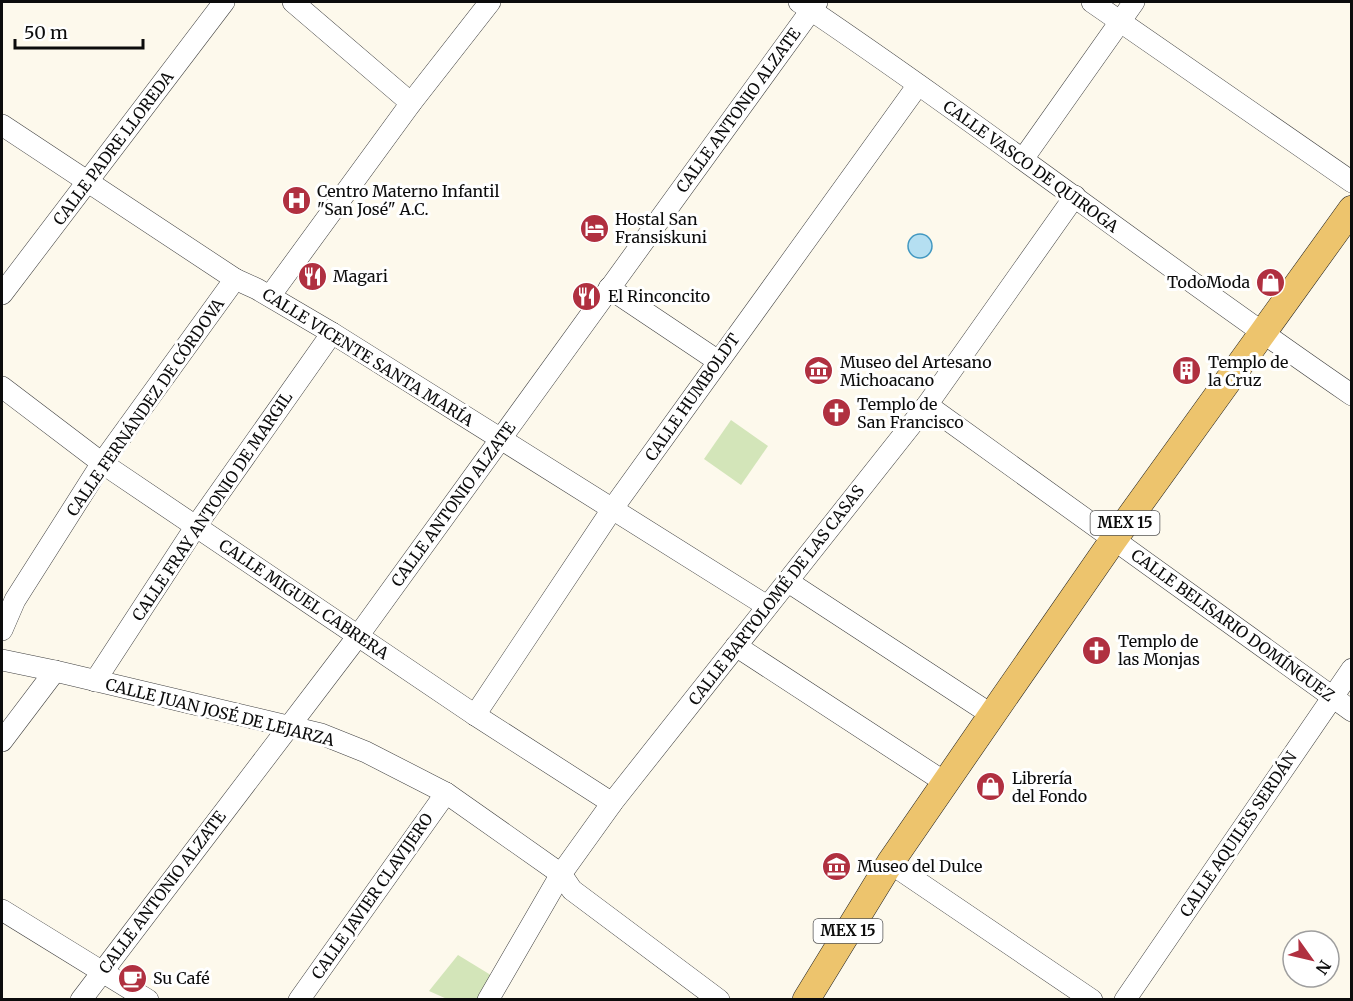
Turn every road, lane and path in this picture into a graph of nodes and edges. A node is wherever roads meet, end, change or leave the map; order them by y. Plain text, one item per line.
1 (224, 2) edge
2 (293, 2) edge
3 (490, 2) edge
4 (1092, 2) edge
5 (1134, 2) edge
6 (809, 4) edge
7 (1120, 21) junction
8 (918, 85) junction
9 (411, 103) junction
10 (2, 125) edge
11 (1023, 159) junction
12 (87, 181) junction
13 (1352, 182) edge
14 (1074, 196) junction
15 (1352, 209) edge
16 (235, 279) junction
17 (609, 288) junction
18 (2, 294) edge
19 (270, 296) junction
20 (332, 333) junction
21 (1262, 333) junction
22 (718, 360) junction
23 (2, 387) edge
24 (1352, 395) edge
25 (927, 405) junction
26 (501, 439) junction
27 (102, 463) junction
28 (613, 508) junction
29 (196, 526) junction
30 (1114, 538) junction
31 (788, 581) junction
32 (767, 606) junction
33 (2, 630) edge
34 (358, 636) junction
35 (736, 646) junction
36 (2, 660) edge
37 (1352, 669) edge
38 (55, 671) junction
39 (94, 681) junction
40 (1332, 697) junction
41 (1352, 711) edge
42 (475, 715) junction
43 (992, 715) junction
44 (288, 726) junction
45 (2, 741) edge
46 (945, 783) junction
47 (446, 793) junction
48 (612, 802) junction
49 (890, 863) junction
50 (561, 874) junction
51 (2, 910) edge
52 (102, 970) junction
53 (81, 999) edge
54 (148, 999) edge
55 (299, 999) edge
56 (488, 999) edge
57 (719, 999) edge
58 (806, 999) edge
59 (1092, 999) edge
60 (1125, 999) edge

1 - 12 street, CALLE PADRE LLOREDA
2 - 9 street
3 - 9 street
4 - 7 street
5 - 7 street
6 - 8 street, CALLE VASCO DE QUIROGA
6 - 17 street, CALLE ANTONIO ALZATE
7 - 11 street
7 - 13 street
8 - 11 street, CALLE VASCO DE QUIROGA
8 - 22 street, CALLE HUMBOLDT
9 - 19 street
10 - 12 street, CALLE VICENTE SANTA MARÍA
11 - 14 street, CALLE VASCO DE QUIROGA
12 - 16 street, CALLE VICENTE SANTA MARÍA
12 - 18 street, CALLE PADRE LLOREDA
14 - 21 street, CALLE VASCO DE QUIROGA
14 - 25 street, CALLE BARTOLOMÉ DE LAS CASAS
15 - 21 main road, MEX 15
16 - 19 street, CALLE VICENTE SANTA MARÍA
16 - 27 street, CALLE FERNÁNDEZ DE CÓRDOVA
17 - 22 street
17 - 26 street, CALLE ANTONIO ALZATE
19 - 20 street, CALLE VICENTE SANTA MARÍA
20 - 26 street, CALLE VICENTE SANTA MARÍA
20 - 29 street, CALLE FRAY ANTONIO DE MARGIL
21 - 24 street, CALLE VASCO DE QUIROGA
21 - 30 main road, MEX 15
22 - 28 street, CALLE HUMBOLDT
23 - 27 street, CALLE MIGUEL CABRERA
25 - 30 street, CALLE BELISARIO DOMÍNGUEZ
25 - 31 street, CALLE BARTOLOMÉ DE LAS CASAS
26 - 28 street, CALLE VICENTE SANTA MARÍA
26 - 34 street, CALLE ANTONIO ALZATE
27 - 29 street, CALLE MIGUEL CABRERA
27 - 33 street, CALLE FERNÁNDEZ DE CÓRDOVA
28 - 32 street, CALLE VICENTE SANTA MARÍA
28 - 42 street, CALLE HUMBOLDT
29 - 34 street, CALLE MIGUEL CABRERA
29 - 39 street, CALLE FRAY ANTONIO DE MARGIL
30 - 40 street, CALLE BELISARIO DOMÍNGUEZ
30 - 43 main road, MEX 15
31 - 32 street, CALLE BARTOLOMÉ DE LAS CASAS
31 - 43 street
32 - 35 street, CALLE BARTOLOMÉ DE LAS CASAS
34 - 42 street, CALLE MIGUEL CABRERA
34 - 44 street, CALLE ANTONIO ALZATE
35 - 46 street
35 - 48 street, CALLE BARTOLOMÉ DE LAS CASAS
36 - 38 street, CALLE JUAN JOSÉ DE LEJARZA
37 - 40 street, CALLE AQUILES SERDÁN
38 - 39 street, CALLE JUAN JOSÉ DE LEJARZA
38 - 45 street
39 - 44 street, CALLE JUAN JOSÉ DE LEJARZA
40 - 41 street, CALLE BELISARIO DOMÍNGUEZ
40 - 60 street, CALLE AQUILES SERDÁN
42 - 48 street, CALLE MIGUEL CABRERA
43 - 46 main road, MEX 15
44 - 47 street, CALLE JUAN JOSÉ DE LEJARZA
44 - 52 street, CALLE ANTONIO ALZATE
46 - 49 main road, MEX 15
47 - 50 street, CALLE JUAN JOSÉ DE LEJARZA
47 - 55 street, CALLE JAVIER CLAVIJERO
48 - 50 street, CALLE BARTOLOMÉ DE LAS CASAS
49 - 58 main road, MEX 15
49 - 59 street
50 - 56 street, CALLE BARTOLOMÉ DE LAS CASAS
50 - 57 street, CALLE JUAN JOSÉ DE LEJARZA
51 - 52 street
52 - 53 street, CALLE ANTONIO ALZATE
52 - 54 street

